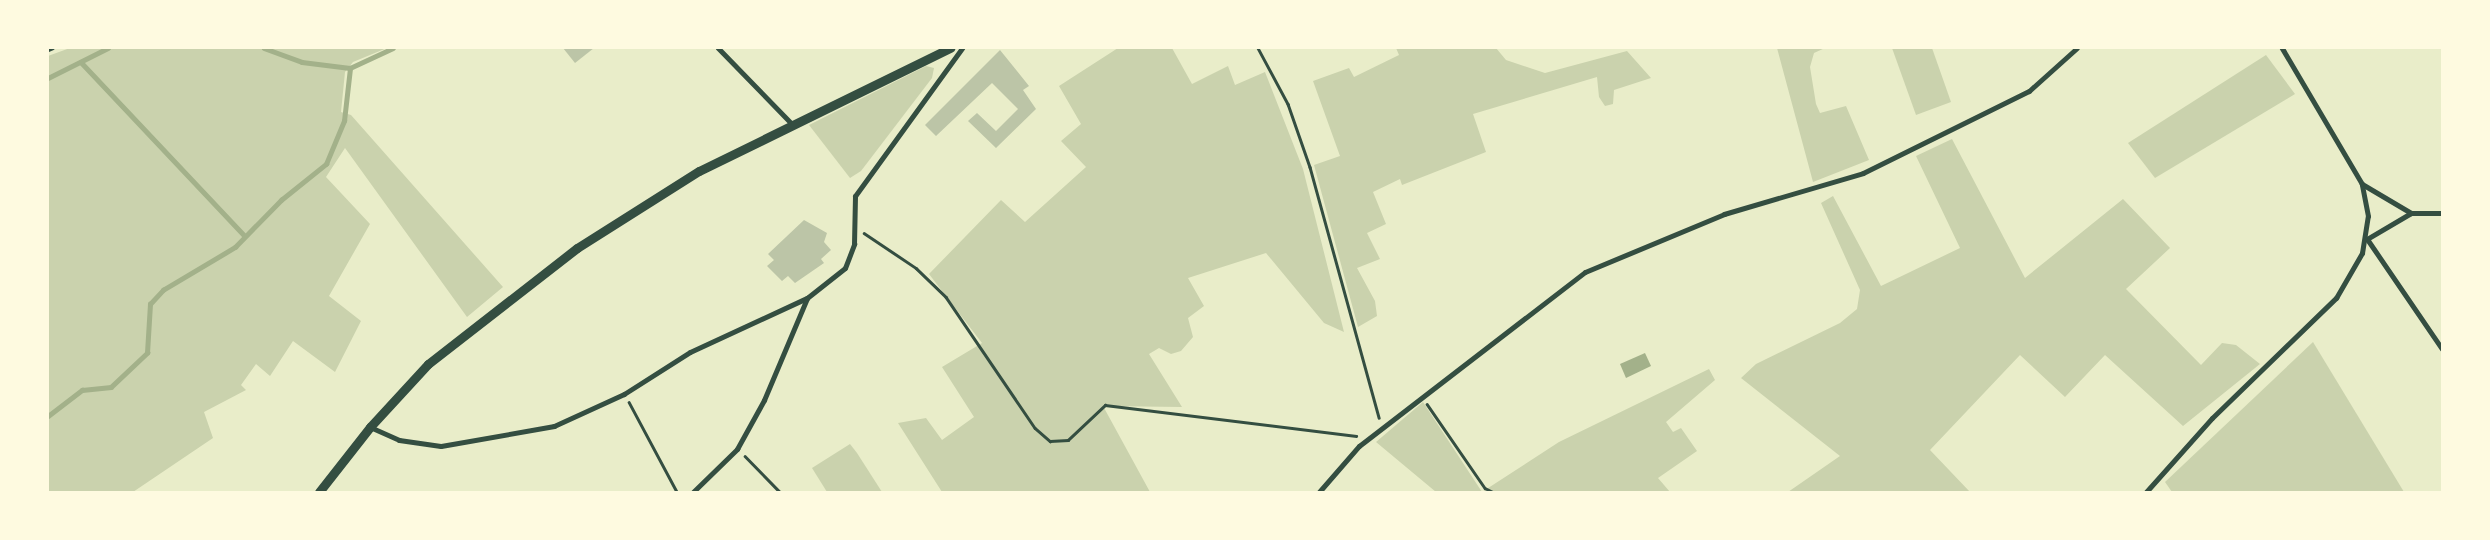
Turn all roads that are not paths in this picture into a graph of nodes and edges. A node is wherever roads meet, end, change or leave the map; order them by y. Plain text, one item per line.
1 (53, 48) edge
2 (718, 48) edge
3 (950, 48) edge
4 (962, 48) edge
5 (2077, 48) edge
6 (2282, 48) edge
7 (48, 50) edge
8 (793, 125) junction
9 (2362, 184) junction
10 (2411, 213) junction
11 (2442, 213) edge
12 (2366, 239) junction
13 (807, 298) junction
14 (2442, 349) edge
15 (370, 427) junction
16 (320, 492) edge
17 (693, 492) edge
18 (1319, 492) edge
19 (2146, 492) edge

1 - 7 lane
2 - 8 street
3 - 8 street
4 - 13 street
5 - 18 street
6 - 9 street
8 - 15 street
9 - 10 street
9 - 12 street
10 - 11 street
10 - 12 street
12 - 14 street
12 - 19 street
13 - 15 street
13 - 17 street
15 - 16 street

